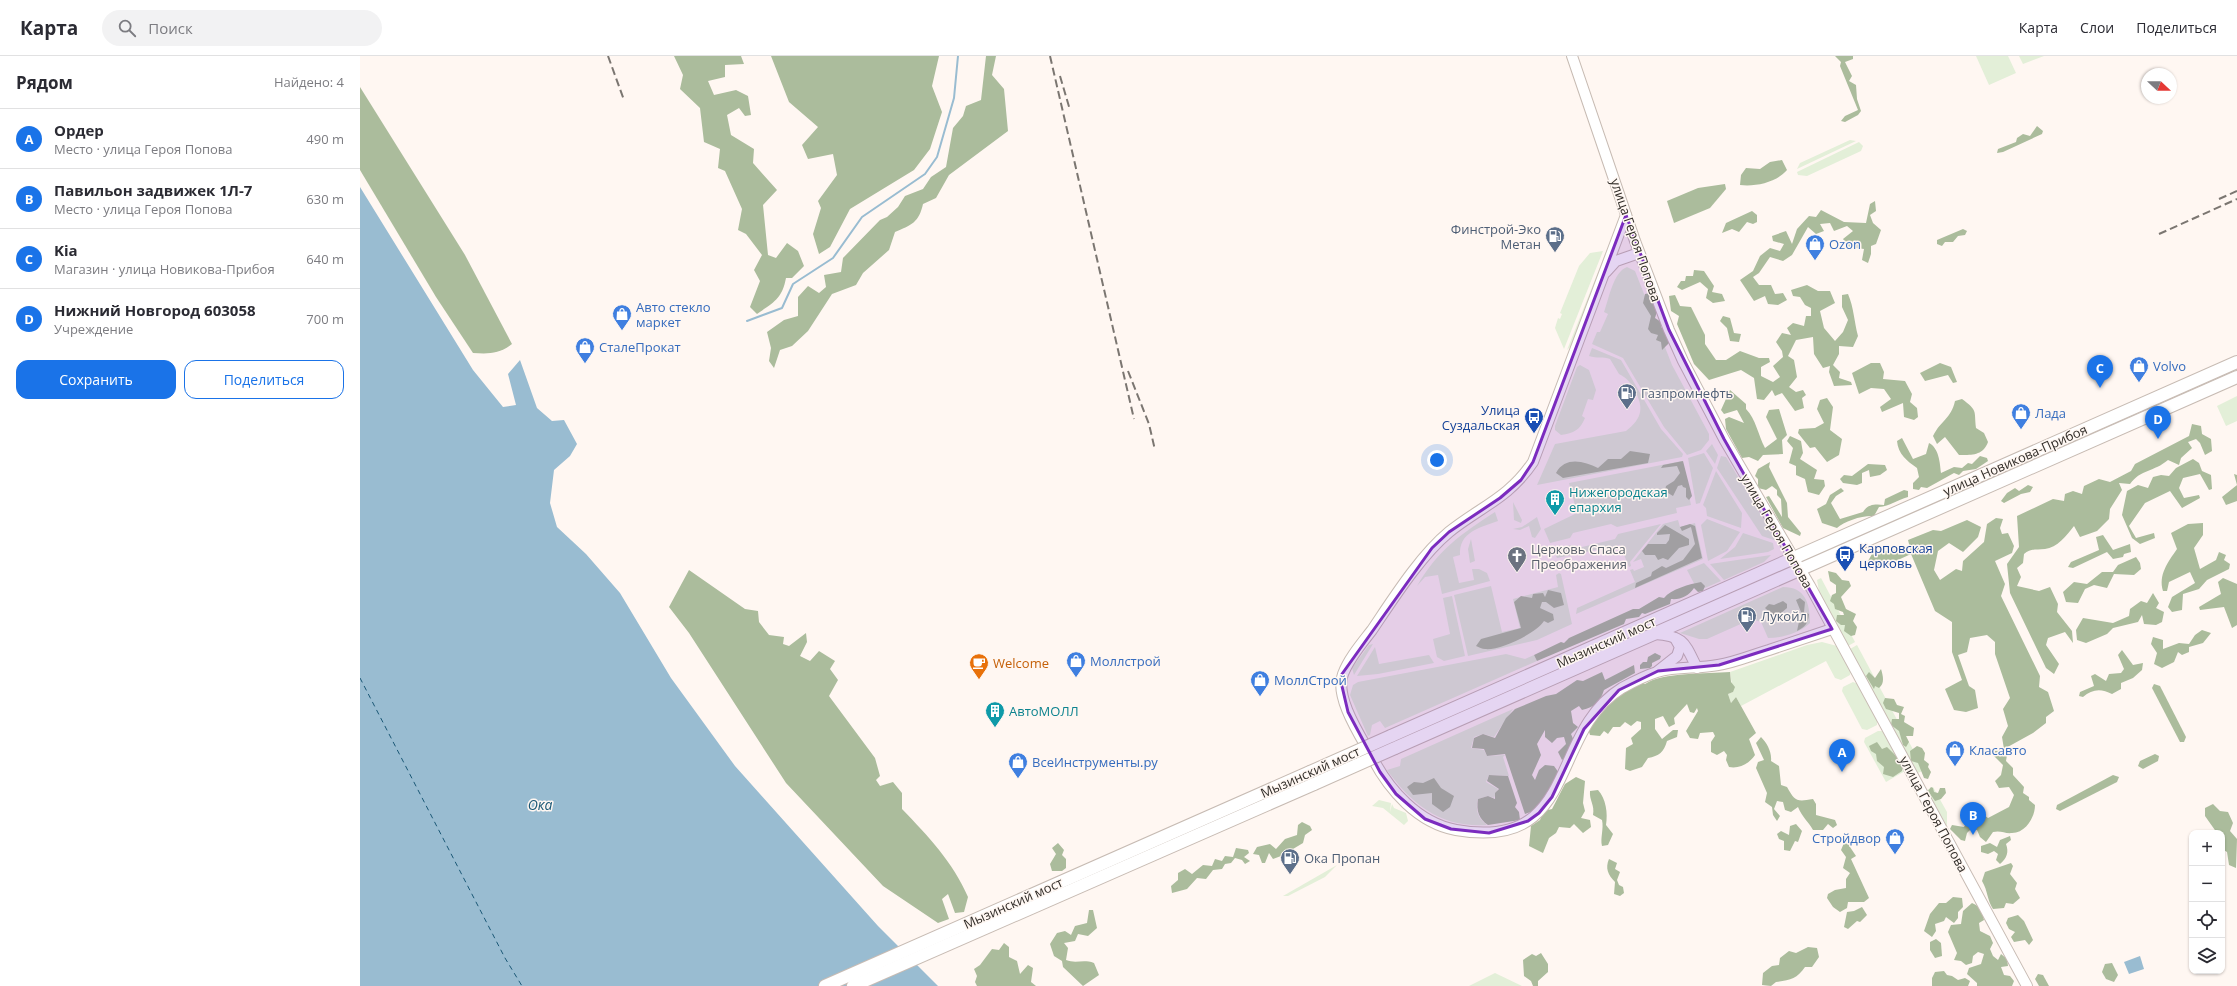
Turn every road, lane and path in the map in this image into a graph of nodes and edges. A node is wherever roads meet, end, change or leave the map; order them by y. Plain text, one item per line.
1 (1572, 56) edge
2 (1626, 215) junction
3 (1639, 253) junction
4 (1606, 272) junction
5 (2237, 362) edge
6 (2237, 377) edge
7 (1794, 558) junction
8 (1800, 569) junction
9 (1832, 629) junction
10 (1653, 634) junction
11 (1675, 638) junction
12 (1697, 668) junction
13 (1658, 671) junction
14 (1065, 887) junction
15 (825, 986) edge
16 (853, 986) edge
17 (2027, 986) edge

1 - 2 street, улица Героя Попова
2 - 3 street, улица Героя Попова
2 - 4 street
3 - 4 street
3 - 7 street, улица Героя Попова
4 - 13 street
5 - 7 main road, улица Новикова-Прибоя
6 - 8 main road, улица Новикова-Прибоя
7 - 8 street, улица Героя Попова
7 - 14 main road, Мызинский мост, bridge
8 - 9 street, улица Героя Попова
8 - 10 main road, Мызинский мост
9 - 12 street
9 - 17 street, улица Героя Попова
10 - 11 street
10 - 14 main road, Мызинский мост, bridge
11 - 12 street
11 - 13 street
12 - 13 street
14 - 15 main road, Мызинский мост
14 - 16 main road, Мызинский мост

